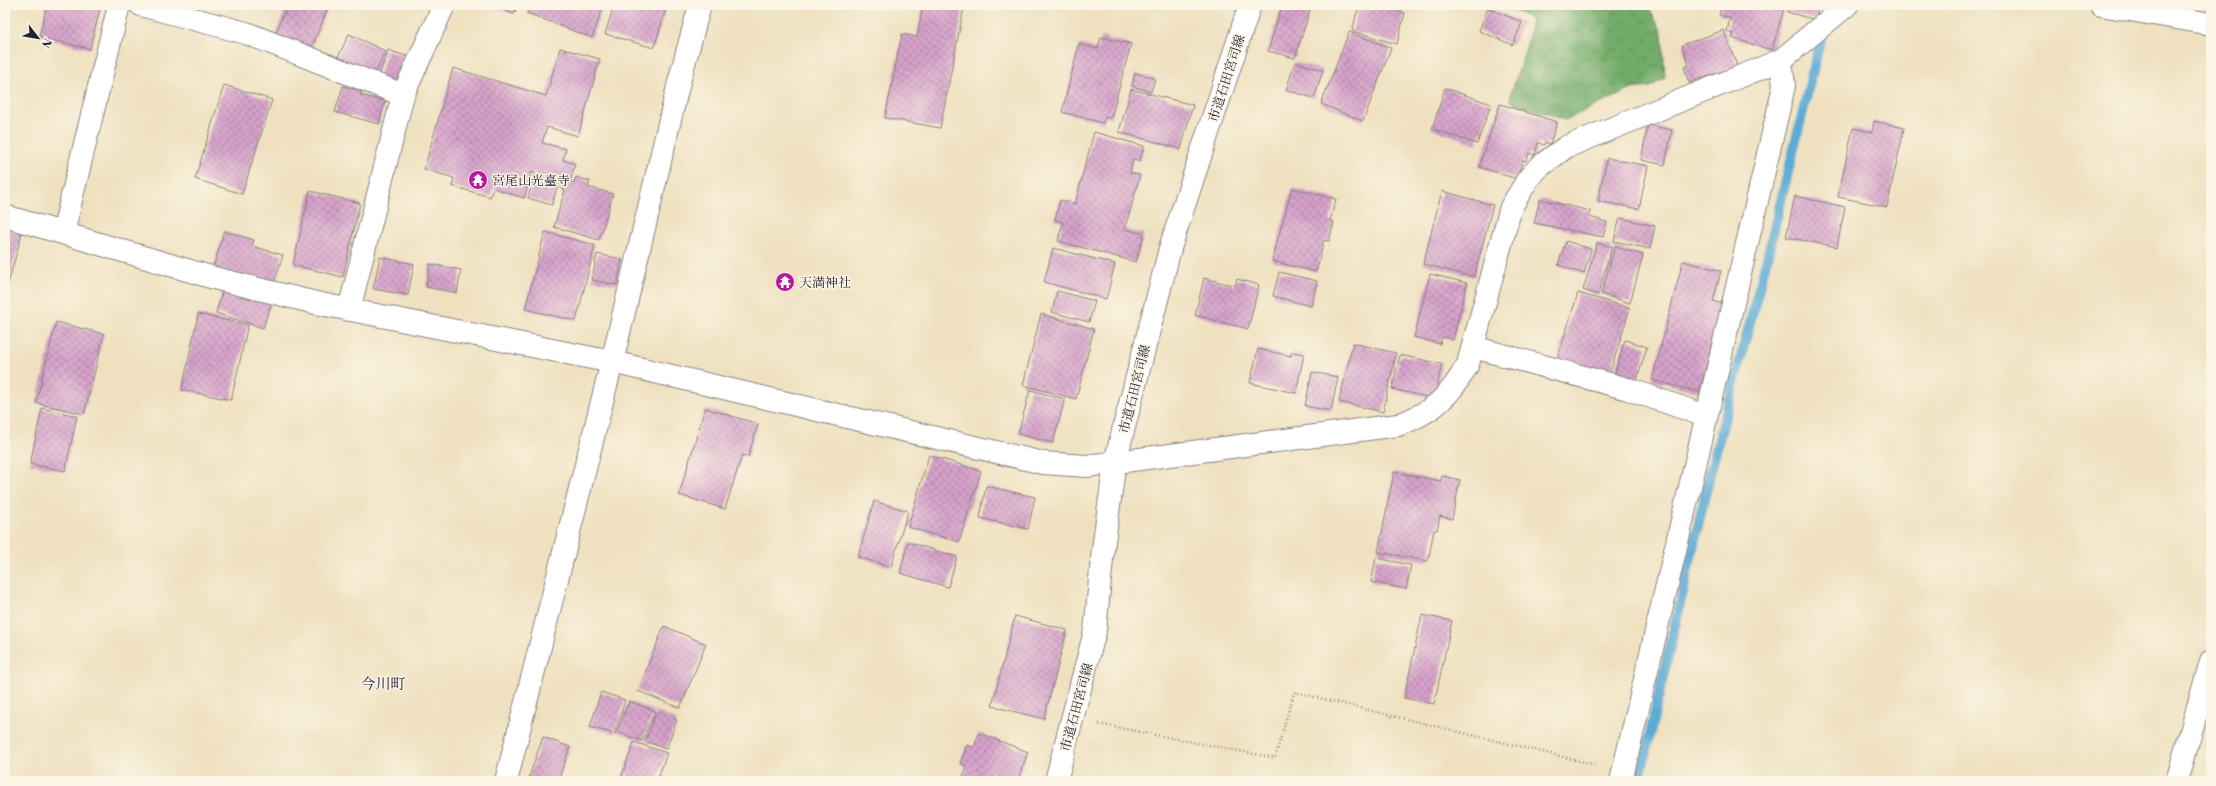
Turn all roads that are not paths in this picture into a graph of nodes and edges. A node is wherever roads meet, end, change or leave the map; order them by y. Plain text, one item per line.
1 (119, 5) edge
2 (141, 5) edge
3 (444, 5) edge
4 (700, 5) edge
5 (1250, 5) edge
6 (1847, 5) edge
7 (2101, 5) edge
8 (2211, 24) edge
9 (1781, 60) junction
10 (403, 95) junction
11 (5, 216) edge
12 (63, 232) junction
13 (349, 310) junction
14 (1473, 347) junction
15 (612, 362) junction
16 (1706, 416) junction
17 (1115, 462) junction
18 (2211, 661) edge
19 (1622, 776) edge
20 (506, 781) edge
21 (1056, 781) edge
22 (2177, 781) edge

1 - 12 street
2 - 10 street
3 - 10 street
4 - 15 street
5 - 17 street, 市道石田宮司線
6 - 9 street
7 - 8 street
9 - 14 street
9 - 16 street
10 - 13 street
11 - 12 street
12 - 13 street
13 - 15 street
14 - 16 street
14 - 17 street
15 - 17 street
15 - 20 street
16 - 19 street
17 - 21 street, 市道石田宮司線
18 - 22 street

